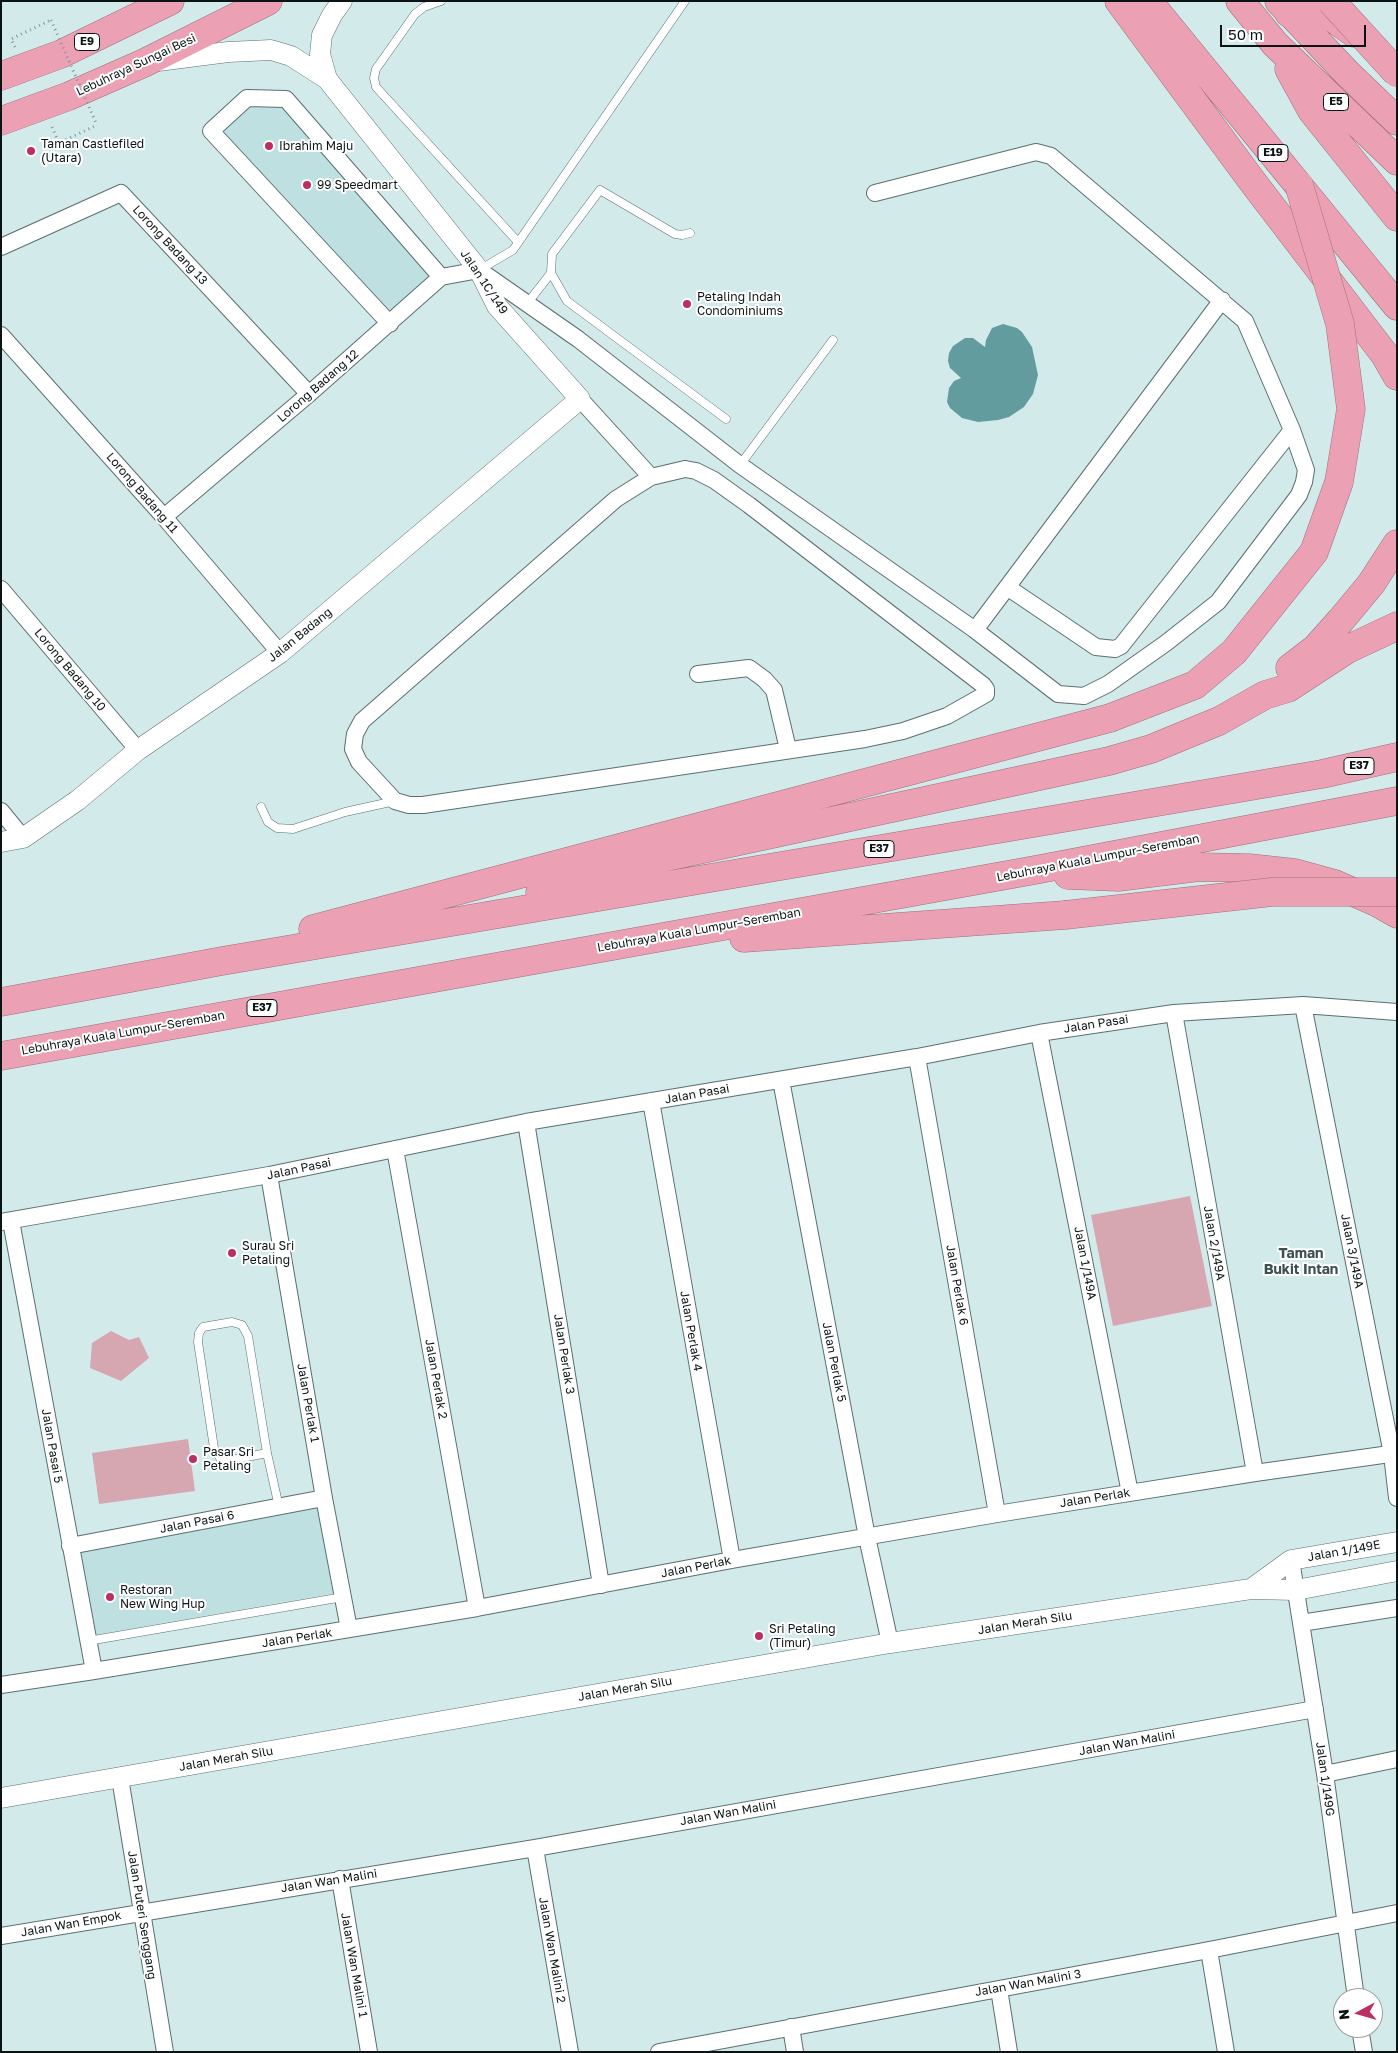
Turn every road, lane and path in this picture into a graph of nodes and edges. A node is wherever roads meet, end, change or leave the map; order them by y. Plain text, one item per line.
1 (170, 1) edge
2 (268, 1) edge
3 (342, 1) edge
4 (441, 1) edge
5 (685, 1) edge
6 (1118, 1) edge
7 (1148, 1) edge
8 (1240, 1) edge
9 (1331, 1) edge
10 (1284, 7) edge
11 (1275, 44) junction
12 (144, 63) junction
13 (1397, 67) edge
14 (13, 72) edge
15 (1397, 73) edge
16 (327, 79) junction
17 (42, 106) junction
18 (1, 121) edge
19 (1397, 121) edge
20 (1397, 161) edge
21 (1299, 186) junction
22 (875, 193) dead end
23 (1397, 217) edge
24 (690, 233) dead end
25 (518, 242) junction
26 (1, 247) edge
27 (479, 270) junction
28 (551, 273) junction
29 (440, 277) junction
30 (1222, 300) junction
31 (526, 305) junction
32 (1397, 306) edge
33 (390, 324) junction
34 (1, 335) edge
35 (833, 340) dead end
36 (1397, 376) edge
37 (309, 394) junction
38 (580, 399) junction
39 (726, 419) dead end
40 (1292, 430) junction
41 (740, 465) junction
42 (651, 477) junction
43 (164, 517) junction
44 (1397, 544) edge
45 (1008, 587) junction
46 (1, 589) edge
47 (1397, 626) edge
48 (975, 630) junction
49 (280, 653) junction
50 (698, 674) dead end
51 (1265, 695) junction
52 (788, 749) junction
53 (138, 750) junction
54 (1397, 758) edge
55 (395, 801) junction
56 (1397, 802) edge
57 (261, 807) dead end
58 (1, 811) edge
59 (23, 838) junction
60 (1, 842) edge
61 (1035, 870) junction
62 (1397, 892) edge
63 (1397, 914) edge
64 (436, 924) junction
65 (592, 948) junction
66 (222, 961) junction
67 (1, 1002) edge
68 (1303, 1005) junction
69 (1397, 1012) edge
70 (1174, 1013) junction
71 (1040, 1033) junction
72 (1, 1056) edge
73 (917, 1057) junction
74 (781, 1080) junction
75 (651, 1102) junction
76 (526, 1122) junction
77 (395, 1149) junction
78 (269, 1176) junction
79 (6, 1221) edge
80 (267, 1453) junction
81 (1394, 1453) edge
82 (1255, 1473) junction
83 (1130, 1493) junction
84 (324, 1498) junction
85 (1397, 1498) edge
86 (279, 1507) junction
87 (997, 1514) junction
88 (867, 1537) junction
89 (1397, 1542) edge
90 (70, 1546) junction
91 (732, 1560) junction
92 (1291, 1560) junction
93 (1397, 1571) edge
94 (601, 1585) junction
95 (1251, 1589) junction
96 (1296, 1590) junction
97 (343, 1597) junction
98 (477, 1608) junction
99 (1397, 1608) edge
100 (1301, 1623) junction
101 (350, 1629) junction
102 (88, 1641) junction
103 (890, 1643) junction
104 (94, 1671) junction
105 (1, 1685) edge
106 (1314, 1709) junction
107 (1397, 1758) edge
108 (1325, 1774) junction
109 (120, 1778) junction
110 (1, 1798) edge
111 (535, 1848) junction
112 (340, 1879) junction
113 (142, 1912) junction
114 (1397, 1913) edge
115 (1345, 1922) junction
116 (1, 1936) edge
117 (1209, 1950) junction
118 (1355, 1988) edge
119 (999, 1989) junction
120 (791, 2027) junction
121 (1362, 2038) edge
122 (165, 2052) edge
123 (369, 2052) edge
124 (570, 2052) edge
125 (659, 2052) edge
126 (796, 2052) edge
127 (1009, 2052) edge
128 (1226, 2052) edge
129 (1364, 2052) edge

1 - 14 highway, E9
2 - 12 highway, Lebuhraya Sungai Besi
3 - 16 street, Jalan 1C/149
4 - 25 lane
5 - 25 lane
6 - 36 highway
7 - 21 highway, E19
8 - 11 highway, E5
9 - 15 highway, bridge
10 - 13 highway
10 - 19 highway, E5
11 - 20 highway, E5
11 - 23 highway
12 - 16 street, Jalan 1C/149
12 - 17 highway, Lebuhraya Sungai Besi
14 - 17 path, bridge
16 - 27 street, Jalan 1C/149
17 - 18 highway, Lebuhraya Sungai Besi
21 - 32 highway, E19
21 - 66 highway, bridge
22 - 30 street
24 - 28 lane
25 - 27 lane
26 - 37 street, Lorong Badang 13
27 - 29 street
27 - 31 street
27 - 38 street, Jalan 1C/149
28 - 31 lane
28 - 39 lane
29 - 33 street, Lorong Badang 12
29 - 33 street
30 - 40 street
30 - 45 street
31 - 41 street
33 - 37 street, Lorong Badang 12
34 - 43 street, Lorong Badang 11
35 - 41 lane
37 - 43 street, Lorong Badang 12
38 - 42 street, Jalan 1C/149
38 - 49 street, Jalan Badang
40 - 45 street
40 - 48 street
41 - 48 street
42 - 52 street
42 - 55 street
43 - 49 street, Lorong Badang 11
44 - 51 highway
45 - 48 street
46 - 53 street, Lorong Badang 10
47 - 51 highway
49 - 53 street, Jalan Badang
50 - 52 street
51 - 64 highway
52 - 55 street
53 - 59 street, Jalan Badang
54 - 64 highway, E37
55 - 57 lane
56 - 61 highway, Lebuhraya Kuala Lumpur–Seremban / E37
58 - 59 street
59 - 60 street, Jalan Badang
61 - 63 highway
61 - 65 highway, Lebuhraya Kuala Lumpur–Seremban / E37
62 - 65 highway, bridge
64 - 66 highway, E37
65 - 72 highway, Lebuhraya Kuala Lumpur–Seremban / E37
66 - 67 highway, E37
68 - 69 street, Jalan Pasai
68 - 70 street, Jalan Pasai
68 - 81 street, Jalan 3/149A
70 - 71 street, Jalan Pasai
70 - 82 street, Jalan 2/149A
71 - 73 street, Jalan Pasai
71 - 83 street, Jalan 1/149A
73 - 74 street, Jalan Pasai
73 - 87 street, Jalan Perlak 6
74 - 75 street, Jalan Pasai
74 - 88 street, Jalan Perlak 5
75 - 76 street, Jalan Pasai
75 - 91 street, Jalan Perlak 4
76 - 77 street, Jalan Pasai
76 - 94 street, Jalan Perlak 3
77 - 78 street, Jalan Pasai
77 - 98 street, Jalan Perlak 2
78 - 79 street, Jalan Pasai
78 - 84 street, Jalan Perlak 1
79 - 90 street, Jalan Pasai 5
80 - 80 lane
80 - 86 lane
81 - 82 street, Jalan Perlak
81 - 85 street, Jalan 3/149A
82 - 83 street, Jalan Perlak
83 - 87 street, Jalan Perlak
84 - 86 street, Jalan Pasai 6
84 - 97 street, Jalan Perlak 1
86 - 90 street, Jalan Pasai 6
87 - 88 street, Jalan Perlak
88 - 91 street, Jalan Perlak
88 - 103 street, Jalan Perlak 5
89 - 92 street, Jalan 1/149E
90 - 102 street, Jalan Pasai 5
91 - 94 street, Jalan Perlak
92 - 95 street, Jalan Merah Silu
92 - 96 street, Jalan 1/149G
93 - 96 street
94 - 98 street, Jalan Perlak
95 - 96 street, Jalan Merah Silu
95 - 103 street, Jalan Merah Silu
96 - 100 street, Jalan 1/149G
97 - 101 street, Jalan Perlak 1
97 - 102 lane
98 - 101 street, Jalan Perlak
99 - 100 street
100 - 106 street, Jalan 1/149G
101 - 104 street, Jalan Perlak
102 - 104 street, Jalan Pasai 5
103 - 109 street, Jalan Merah Silu
104 - 105 street, Jalan Perlak
106 - 108 street, Jalan 1/149G
106 - 111 street, Jalan Wan Malini
107 - 108 street
108 - 115 street, Jalan 1/149G
109 - 110 street, Jalan Merah Silu
109 - 113 street, Jalan Puteri Senggang
111 - 112 street, Jalan Wan Malini
111 - 124 street, Jalan Wan Malini 2
112 - 113 street, Jalan Wan Malini
112 - 123 street, Jalan Wan Malini 1
113 - 116 street, Jalan Wan Empok
113 - 122 street, Jalan Puteri Senggang
114 - 115 street, Jalan Wan Malini 3
115 - 117 street, Jalan Wan Malini 3
115 - 118 street, Jalan 1/149G
117 - 119 street, Jalan Wan Malini 3
117 - 128 street
119 - 120 street, Jalan Wan Malini 3
119 - 127 street
120 - 125 street, Jalan Wan Malini 3
120 - 126 street
121 - 129 street

